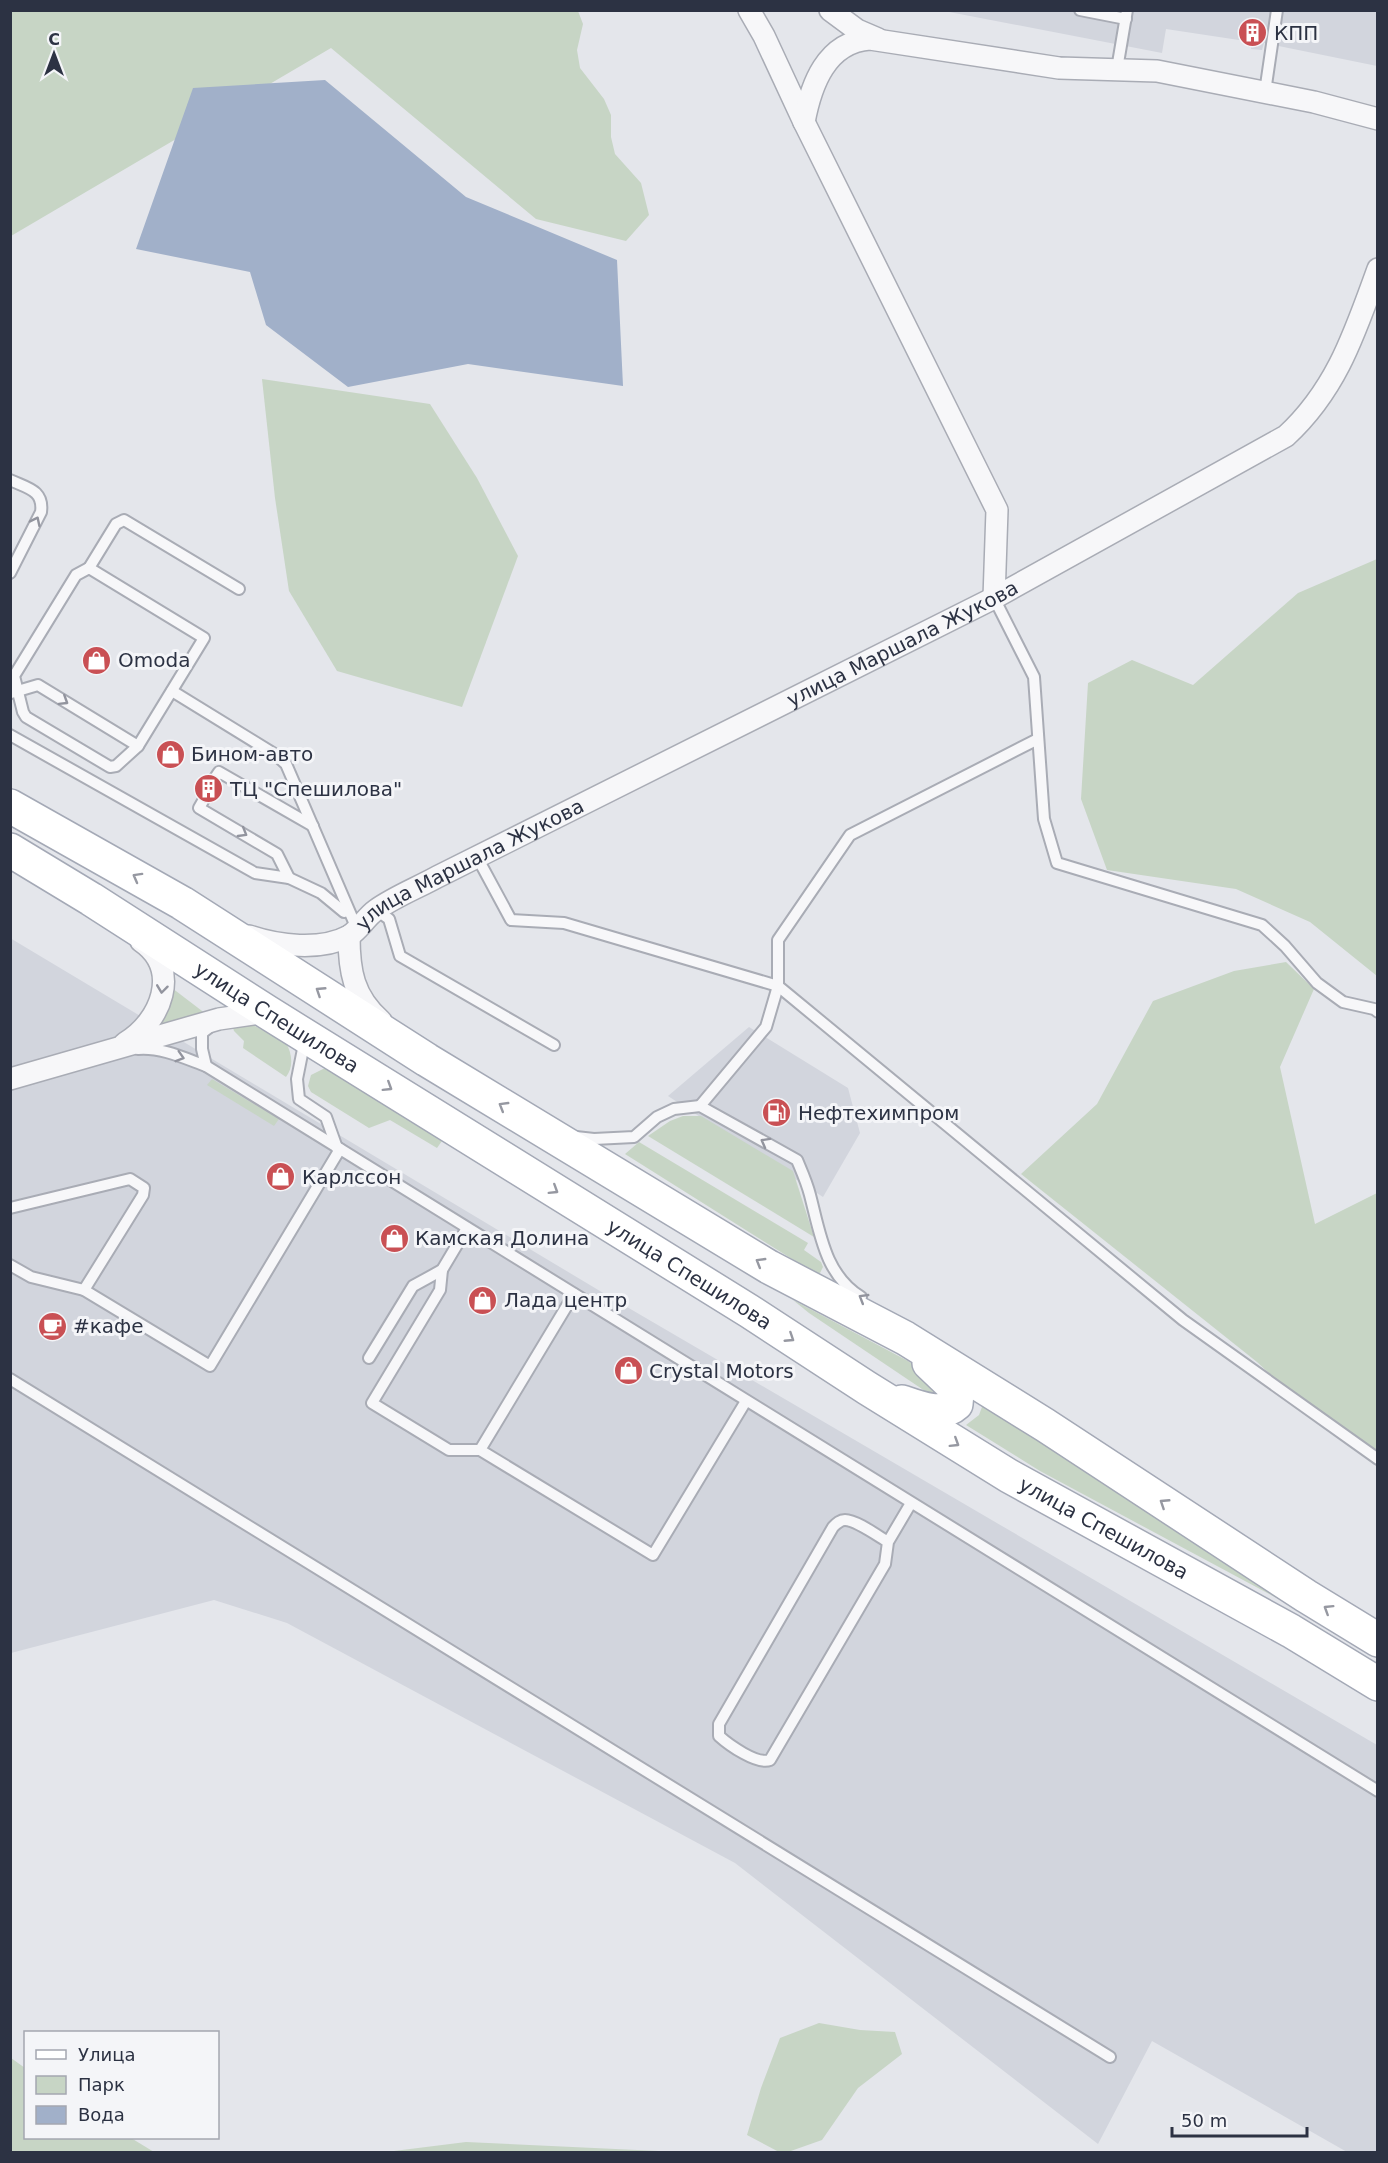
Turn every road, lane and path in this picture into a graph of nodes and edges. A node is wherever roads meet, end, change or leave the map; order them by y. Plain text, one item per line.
1 (749, 10) edge
2 (830, 10) edge
3 (1080, 10) edge
4 (1277, 10) edge
5 (1127, 15) edge
6 (882, 40) junction
7 (1117, 69) junction
8 (1265, 92) junction
9 (1377, 120) edge
10 (804, 122) junction
11 (1377, 270) edge
12 (10, 480) edge
13 (89, 568) junction
14 (10, 573) edge
15 (239, 589) dead end
16 (994, 598) junction
17 (172, 691) junction
18 (14, 692) edge
19 (10, 735) edge
20 (1038, 739) junction
21 (138, 746) junction
22 (215, 778) dead end
23 (203, 801) dead end
24 (10, 806) edge
25 (313, 826) junction
26 (10, 850) edge
27 (477, 857) junction
28 (289, 878) junction
29 (41, 881) dead end
30 (91, 898) junction
31 (182, 903) junction
32 (376, 910) junction
33 (344, 912) dead end
34 (353, 932) junction
35 (778, 986) junction
36 (267, 1012) junction
37 (1377, 1012) edge
38 (219, 1019) junction
39 (306, 1036) junction
40 (554, 1045) dead end
41 (111, 1050) junction
42 (427, 1060) junction
43 (206, 1066) junction
44 (10, 1079) edge
45 (700, 1106) junction
46 (534, 1125) junction
47 (339, 1148) junction
48 (10, 1208) edge
49 (467, 1228) junction
50 (10, 1265) edge
51 (442, 1270) junction
52 (84, 1290) junction
53 (574, 1294) junction
54 (872, 1304) dead end
55 (896, 1327) junction
56 (369, 1358) dead end
57 (10, 1379) edge
58 (867, 1388) junction
59 (746, 1401) junction
60 (480, 1450) junction
61 (1377, 1459) edge
62 (911, 1503) junction
63 (888, 1542) junction
64 (1377, 1640) edge
65 (1377, 1684) edge
66 (1377, 1791) edge
67 (1110, 2057) dead end

1 - 10 street
2 - 6 street
3 - 5 lane
4 - 8 lane
5 - 7 lane
6 - 7 street
6 - 10 street
7 - 8 street
8 - 9 street
10 - 16 street
11 - 16 street, улица Маршала Жукова
14 -> 12 lane
13 - 15 lane
13 - 17 lane
13 - 18 lane
16 - 20 lane
16 - 27 street, улица Маршала Жукова
17 - 21 lane
17 - 25 lane
18 -> 21 lane
18 - 21 lane
19 - 28 lane
20 - 35 lane
20 - 37 lane
22 - 25 lane
23 -> 28 lane
31 -> 24 main road
25 - 34 lane
26 - 30 main road, улица Спешилова
27 - 32 street, улица Маршала Жукова
27 - 35 lane
28 - 33 lane
29 - 30 lane
30 - 36 main road, улица Спешилова
30 -> 41 street
31 - 34 street
42 -> 31 main road
32 - 34 street, улица Маршала Жукова
32 - 40 lane
34 - 42 street
35 - 45 lane
35 - 61 lane
36 - 38 street
36 - 39 main road, улица Спешилова
38 - 41 street
38 - 43 lane
39 - 47 lane
39 -> 58 main road, улица Спешилова
41 -> 43 lane
41 - 44 street
46 -> 42 main road
43 - 47 lane
45 - 46 lane
54 -> 45 lane
55 -> 46 main road
47 - 49 lane
47 - 52 lane
48 - 52 lane
49 - 51 lane
49 - 53 lane
50 - 52 lane
51 - 56 lane
51 - 60 lane
53 - 59 lane
53 - 60 lane
55 - 58 main road
64 -> 55 main road
57 - 67 lane
58 -> 65 main road, улица Спешилова
59 - 60 lane
59 - 62 lane
62 - 63 lane
62 - 66 lane
63 - 63 lane

